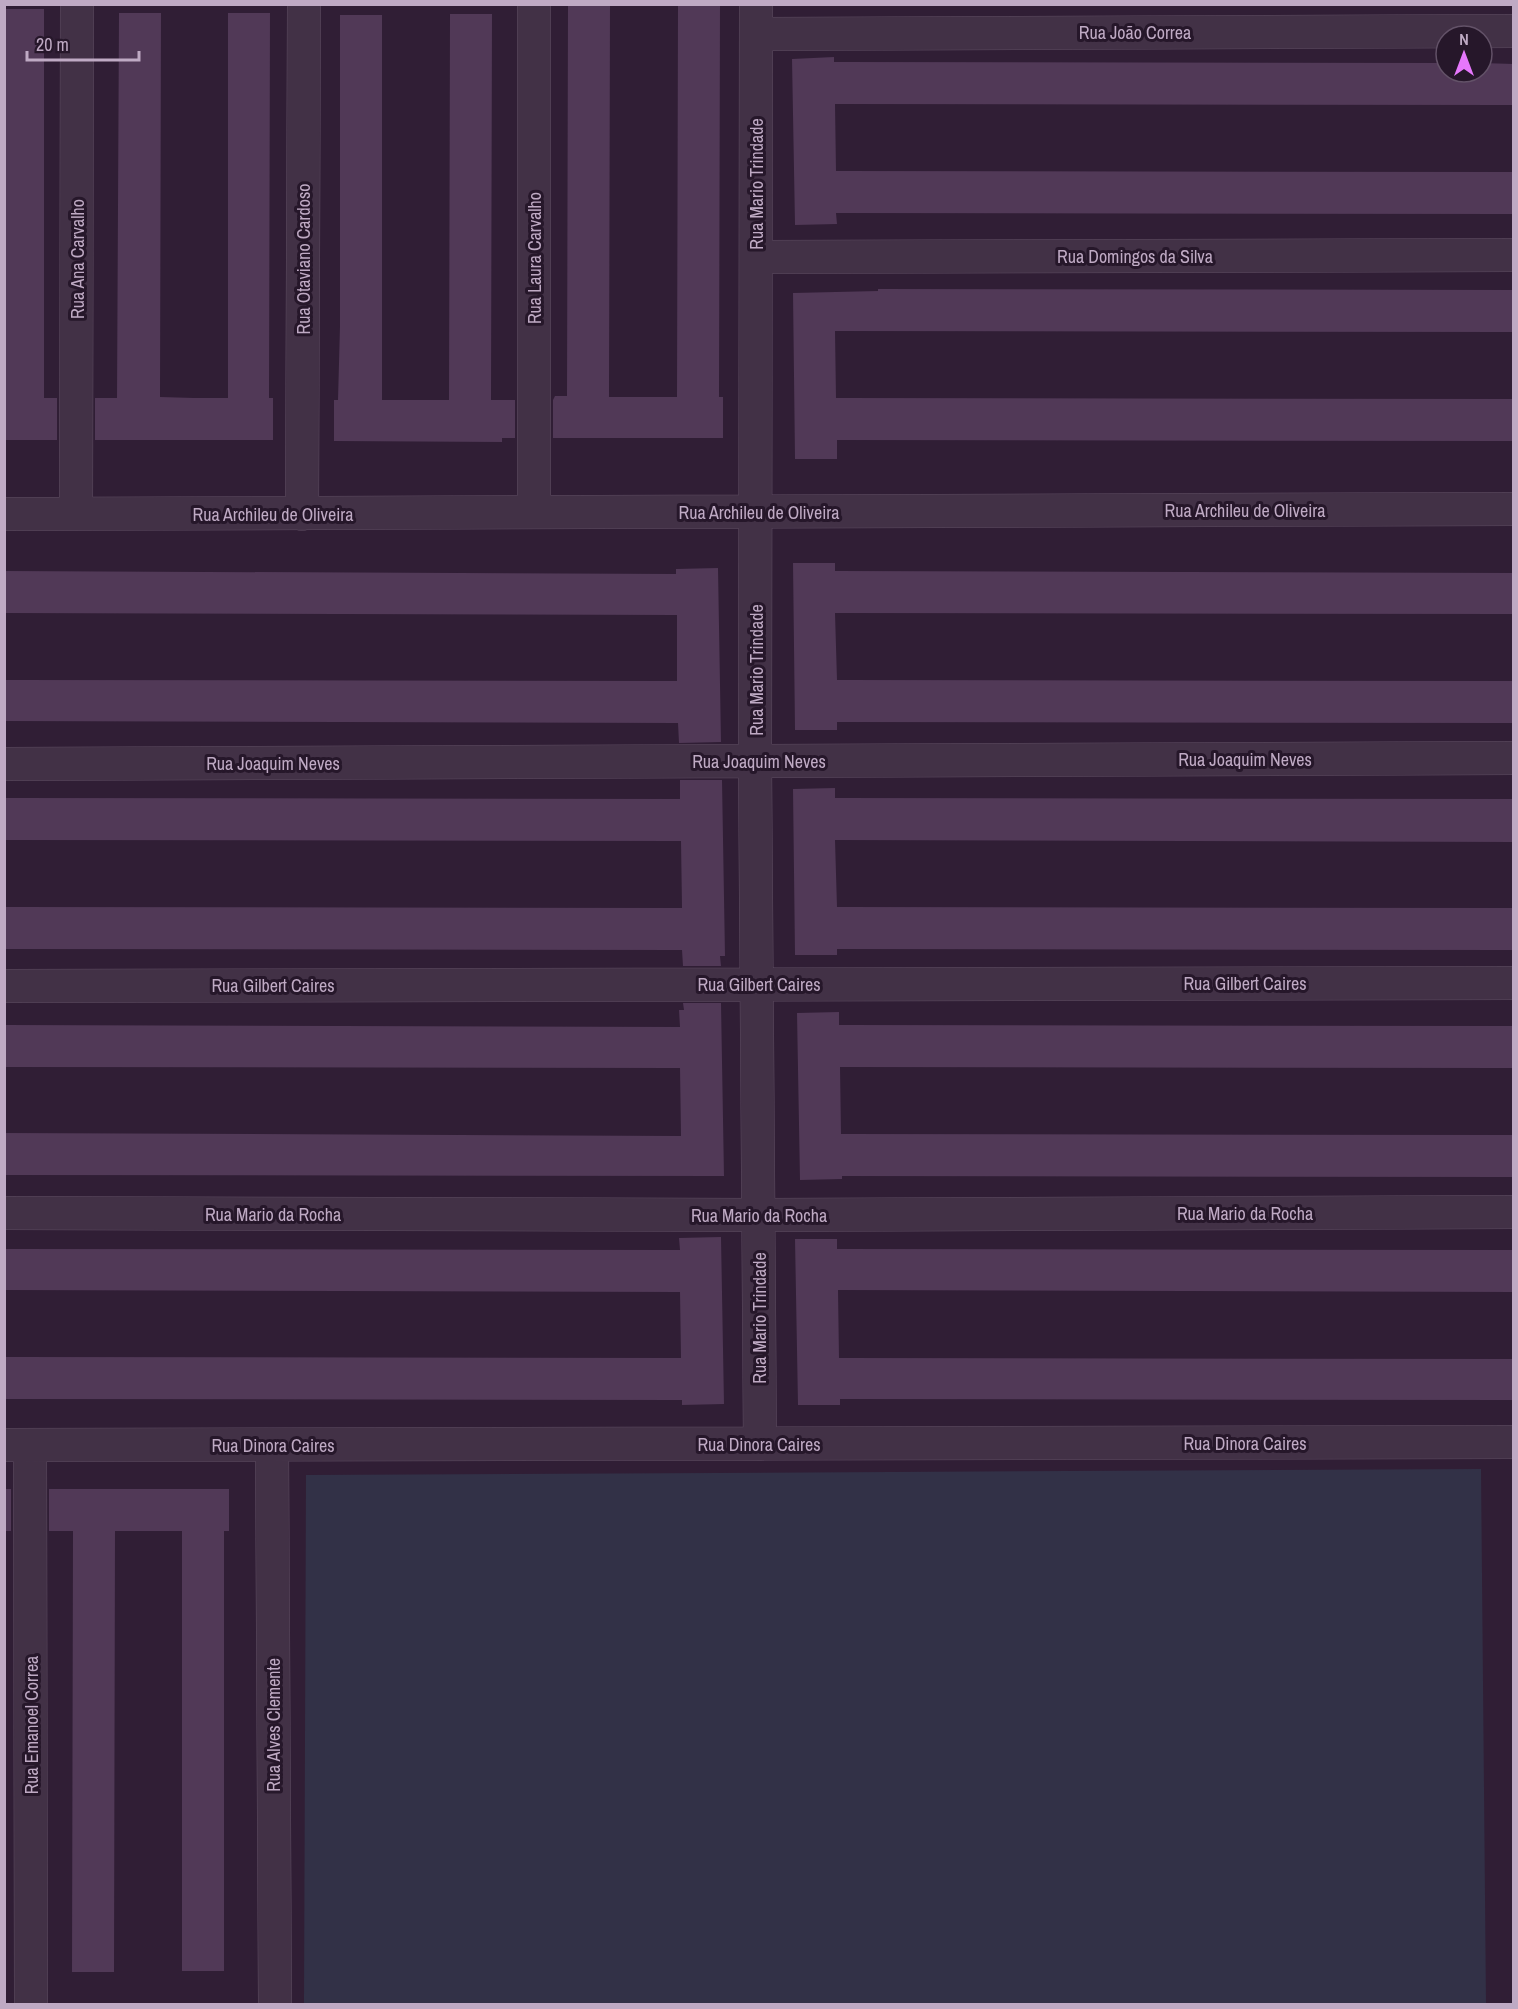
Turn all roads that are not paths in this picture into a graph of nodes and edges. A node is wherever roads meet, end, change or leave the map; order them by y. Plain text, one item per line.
1 (77, 4) edge
2 (304, 4) edge
3 (534, 4) edge
4 (756, 19) edge
5 (1514, 31) edge
6 (1514, 255) edge
7 (756, 257) junction
8 (1514, 509) edge
9 (534, 512) junction
10 (757, 512) junction
11 (4, 514) edge
12 (76, 514) junction
13 (302, 514) junction
14 (1514, 758) edge
15 (755, 761) junction
16 (4, 764) edge
17 (1514, 983) edge
18 (758, 984) junction
19 (4, 986) edge
20 (1514, 1212) edge
21 (4, 1213) edge
22 (759, 1215) junction
23 (1514, 1442) edge
24 (760, 1444) junction
25 (17, 1445) edge
26 (272, 1445) junction
27 (31, 2004) edge
28 (275, 2004) edge

1 - 12 street, Rua Ana Carvalho
2 - 13 street, Rua Otaviano Cardoso
3 - 9 street, Rua Laura Carvalho
4 - 5 street, Rua João Correa
4 - 7 street, Rua Mario Trindade
6 - 7 street, Rua Domingos da Silva
7 - 10 street, Rua Mario Trindade
8 - 10 street, Rua Archileu de Oliveira
9 - 10 street, Rua Archileu de Oliveira
9 - 13 street, Rua Archileu de Oliveira
10 - 15 street, Rua Mario Trindade
11 - 12 street, Rua Archileu de Oliveira
12 - 13 street, Rua Archileu de Oliveira
14 - 15 street, Rua Joaquim Neves
15 - 16 street, Rua Joaquim Neves
15 - 18 street, Rua Mario Trindade
17 - 18 street, Rua Gilbert Caires
18 - 19 street, Rua Gilbert Caires
18 - 22 street, Rua Mario Trindade
20 - 22 street, Rua Mario da Rocha
21 - 22 street, Rua Mario da Rocha
22 - 24 street, Rua Mario Trindade
23 - 24 street, Rua Dinora Caires
24 - 26 street, Rua Dinora Caires
25 - 26 street, Rua Dinora Caires
25 - 27 street, Rua Emanoel Correa
26 - 28 street, Rua Alves Clemente

